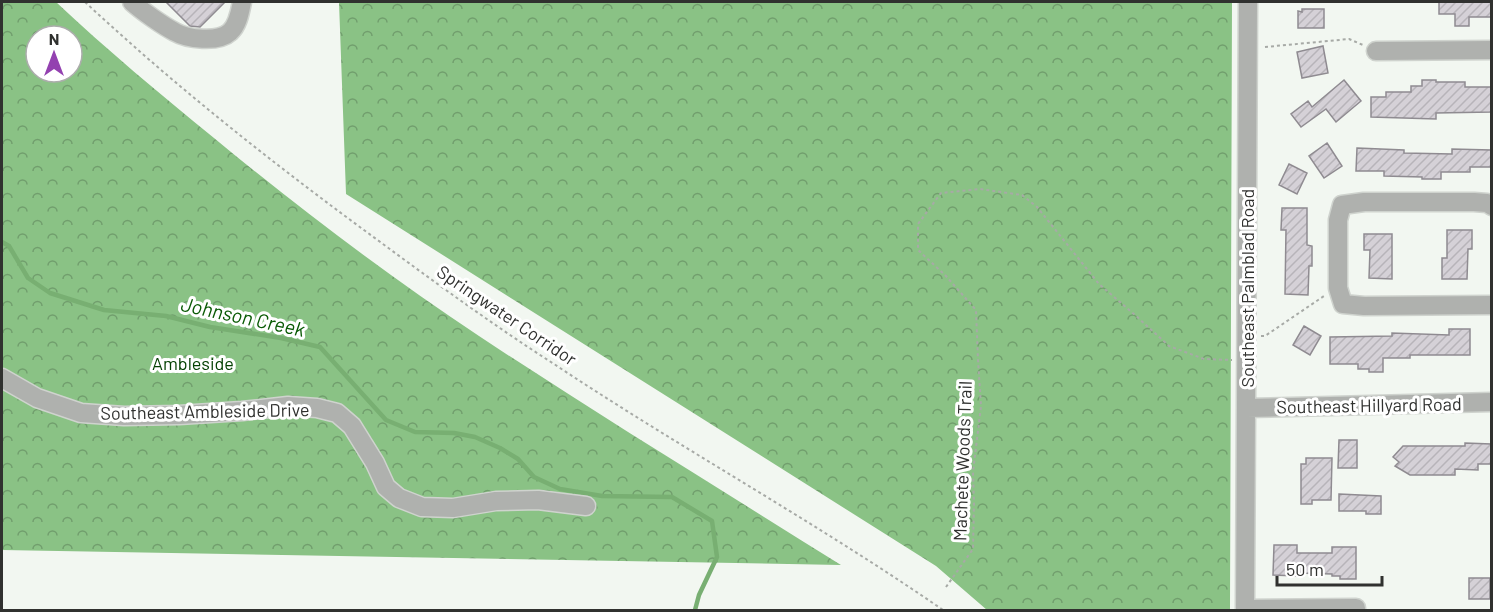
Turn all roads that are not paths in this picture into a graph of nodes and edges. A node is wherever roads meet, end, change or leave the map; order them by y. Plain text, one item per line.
1 (132, 2) edge
2 (242, 2) edge
3 (1248, 2) edge
4 (1491, 50) edge
5 (1376, 51) road end
6 (1491, 206) edge
7 (1491, 305) edge
8 (2, 378) edge
9 (1491, 402) edge
10 (1247, 408) junction
11 (586, 506) dead end
12 (1356, 609) dead end
13 (1245, 610) edge

1 - 2 street
3 - 10 street, Southeast Palmblad Road
4 - 5 street
6 - 7 street
8 - 11 street, Southeast Ambleside Drive
9 - 10 street, Southeast Hillyard Road
10 - 13 street, Southeast Palmblad Road
12 - 13 street

